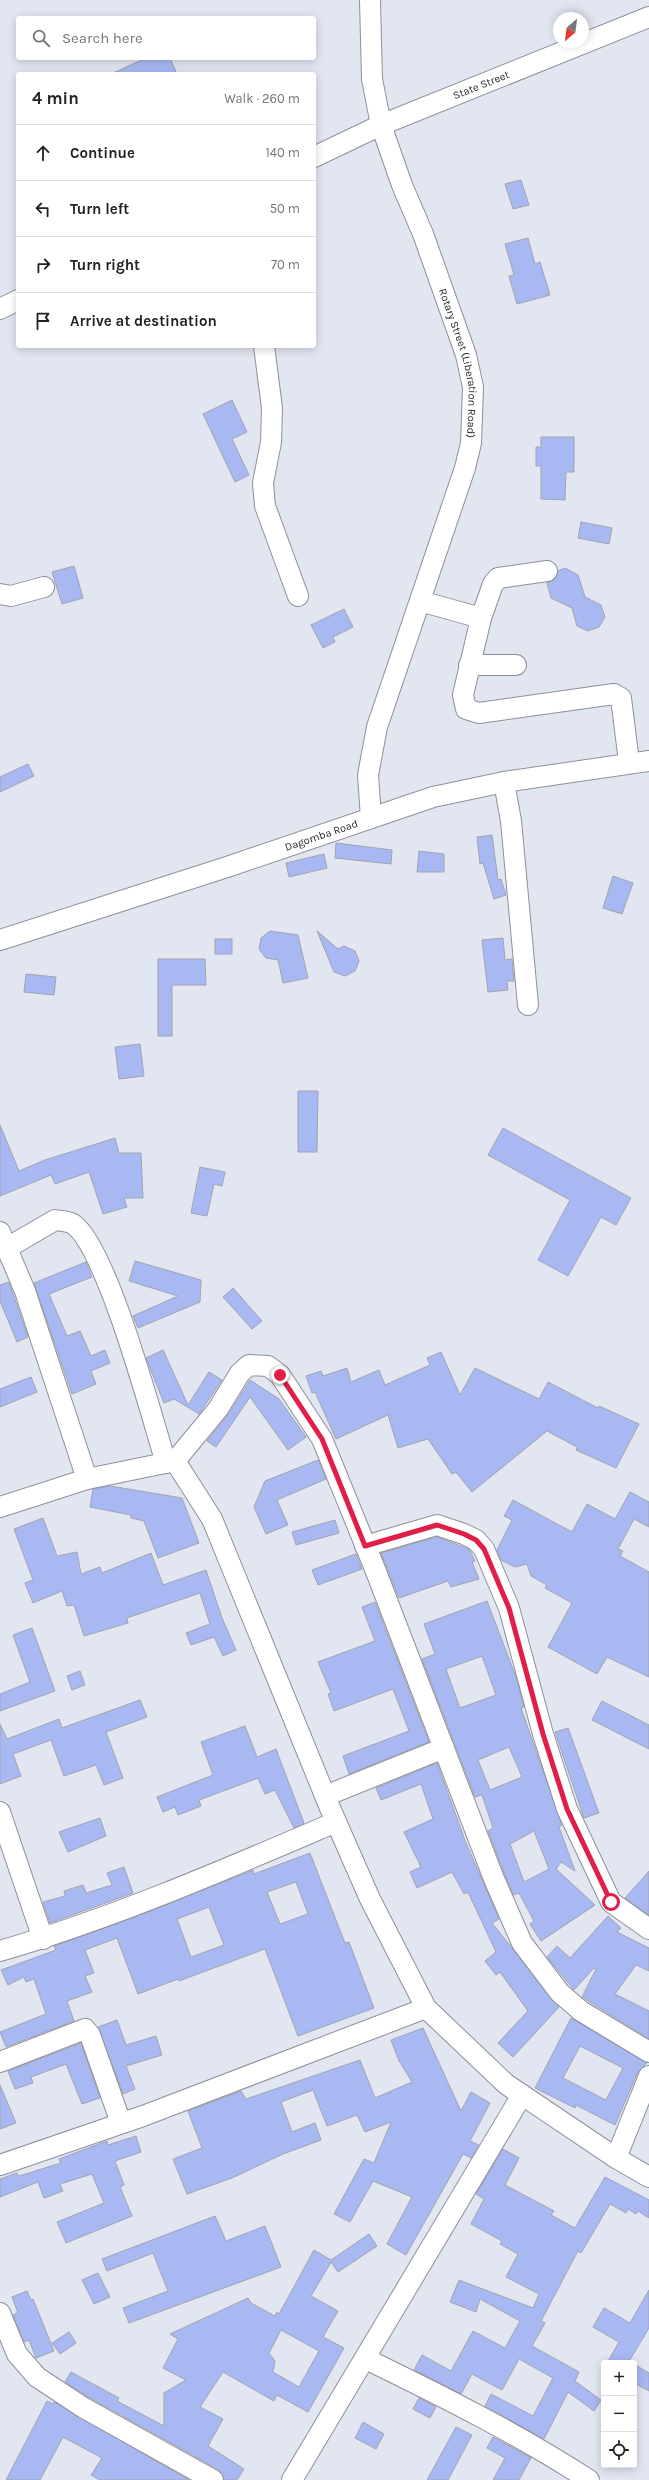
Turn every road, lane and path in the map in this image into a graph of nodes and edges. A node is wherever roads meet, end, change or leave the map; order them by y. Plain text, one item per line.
1 (370, 0) edge
2 (649, 17) edge
3 (382, 125) junction
4 (316, 156) edge
5 (16, 301) edge
6 (0, 309) edge
7 (264, 348) edge
8 (547, 571) dead end
9 (44, 587) dead end
10 (0, 594) edge
11 (298, 596) dead end
12 (420, 601) junction
13 (481, 618) junction
14 (469, 665) junction
15 (516, 665) dead end
16 (649, 761) edge
17 (629, 762) junction
18 (504, 782) junction
19 (372, 818) junction
20 (0, 940) edge
21 (528, 1005) dead end
22 (3, 1240) edge
23 (171, 1462) junction
24 (87, 1479) junction
25 (0, 1507) edge
26 (365, 1546) junction
27 (444, 1748) junction
28 (325, 1796) junction
29 (0, 1812) edge
30 (336, 1822) junction
31 (649, 1929) edge
32 (43, 1939) junction
33 (0, 1951) edge
34 (426, 2008) junction
35 (649, 2052) edge
36 (0, 2062) edge
37 (649, 2076) edge
38 (522, 2095) junction
39 (121, 2124) junction
40 (616, 2158) junction
41 (0, 2165) edge
42 (649, 2177) edge
43 (0, 2313) edge
44 (366, 2359) junction
45 (213, 2480) edge
46 (292, 2480) edge
47 (589, 2480) edge

1 - 3 street, Rotary Street (Liberation Road)
2 - 3 street, State Street
3 - 4 street, State Street
3 - 12 street, Rotary Street (Liberation Road)
5 - 6 street
7 - 11 street
8 - 13 street
9 - 10 street
12 - 13 street
12 - 19 street, Rotary Street (Liberation Road)
13 - 14 street
14 - 15 street
14 - 17 street
16 - 17 street, Dagomba Road
17 - 18 street, Dagomba Road
18 - 19 street, Dagomba Road
18 - 21 street
19 - 20 street, Dagomba Road
22 - 23 street
22 - 24 street
23 - 24 street
23 - 26 street
23 - 28 street
24 - 25 street
26 - 27 street
26 - 31 street
27 - 28 street
27 - 35 street
28 - 30 street
29 - 32 street
30 - 32 street
30 - 34 street
32 - 33 street
34 - 38 street
34 - 39 street
36 - 39 street
37 - 40 street
38 - 40 street
38 - 44 street
39 - 41 street
40 - 42 street
43 - 45 street
44 - 46 street
44 - 47 street

